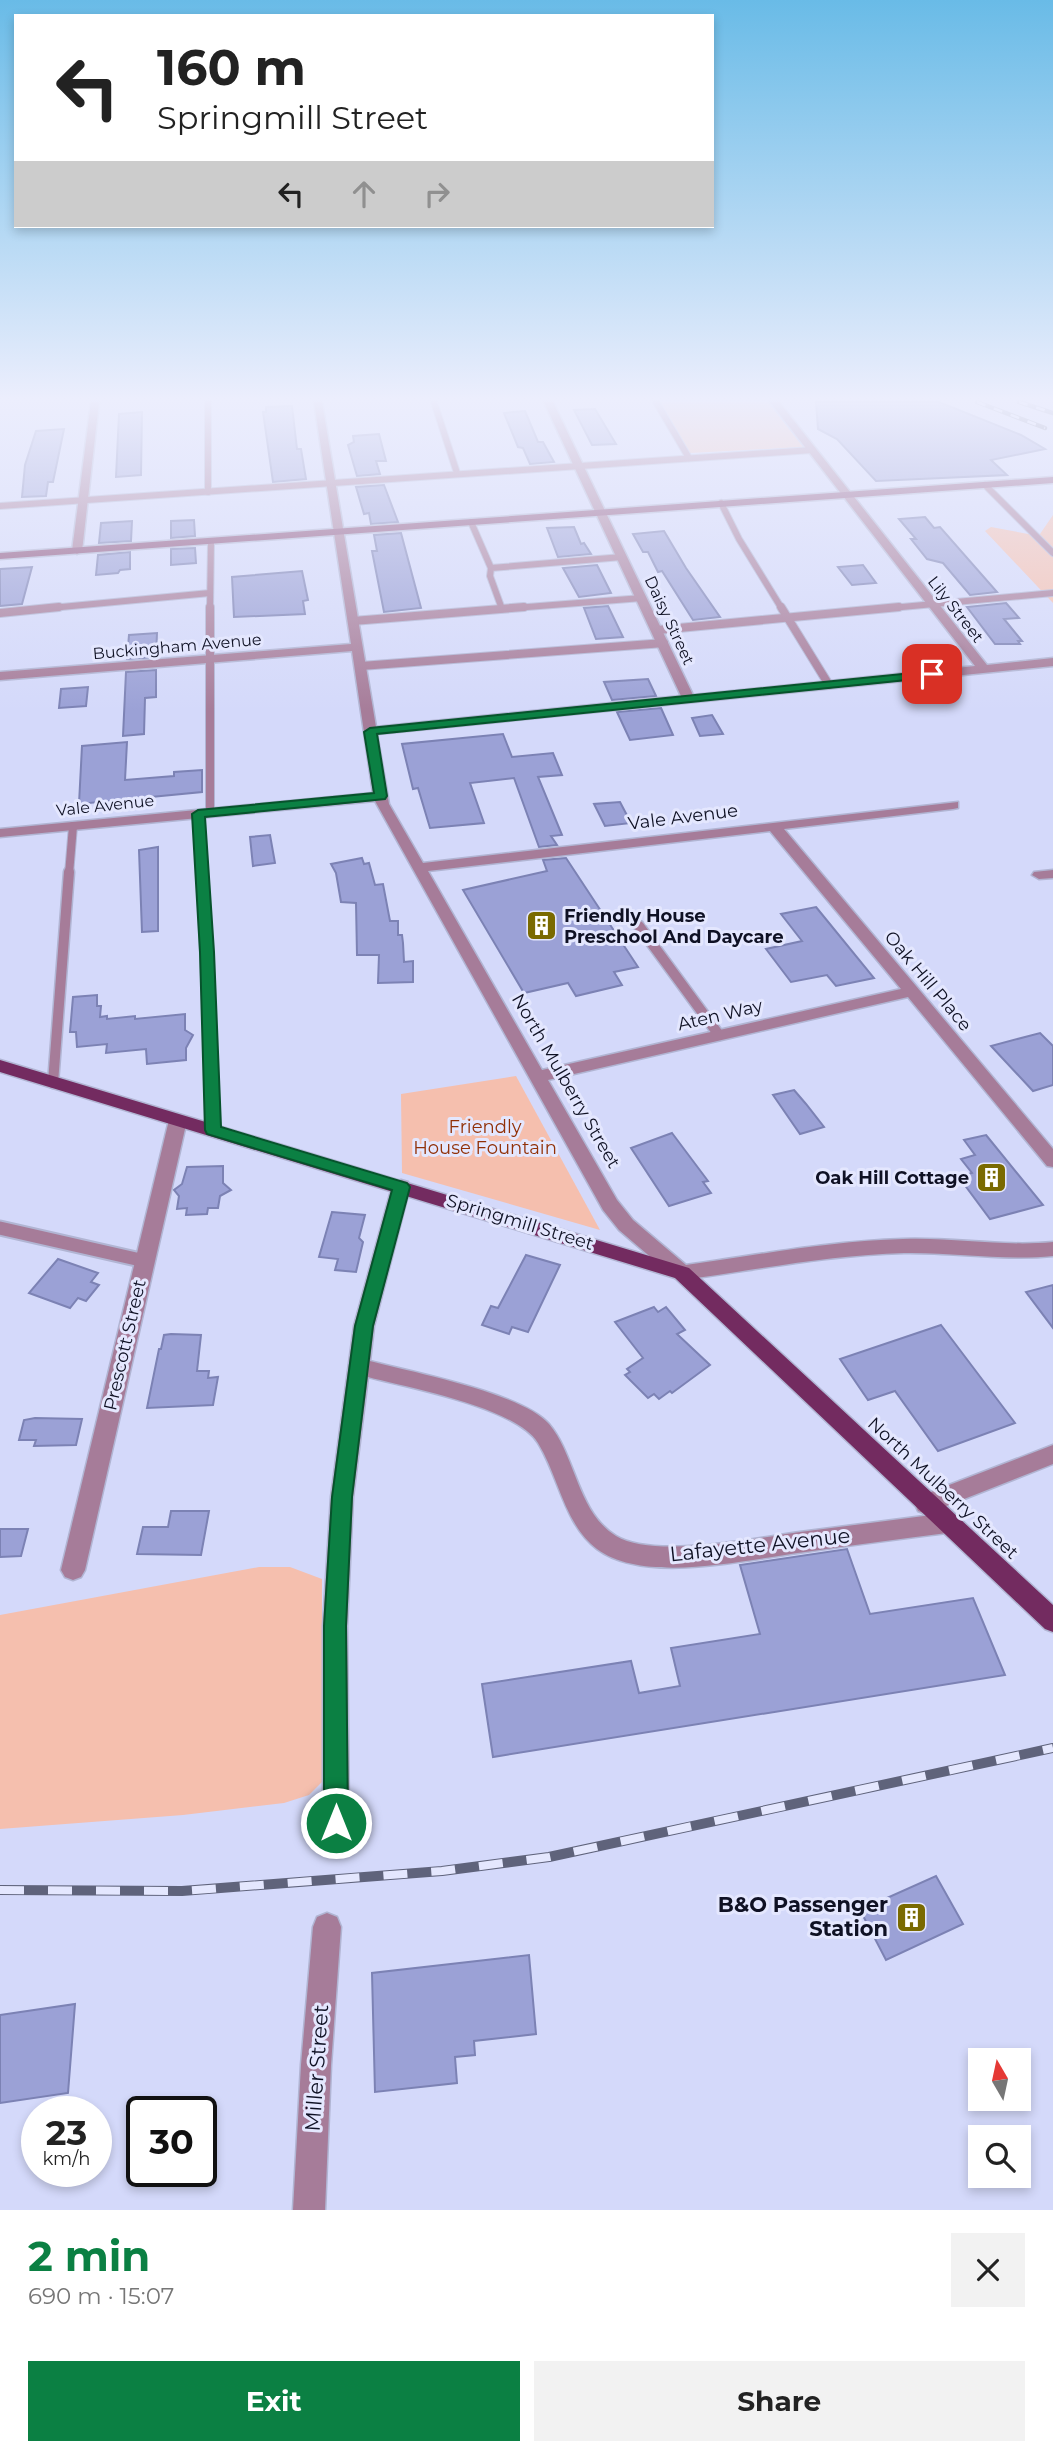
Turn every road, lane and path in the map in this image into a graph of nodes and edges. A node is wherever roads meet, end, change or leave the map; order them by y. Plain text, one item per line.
1 (81, 505) edge
2 (334, 505) edge
3 (598, 505) edge
4 (693, 505) edge
5 (722, 505) edge
6 (854, 505) edge
7 (1005, 505) edge
8 (601, 512) junction
9 (471, 522) junction
10 (338, 532) junction
11 (211, 541) junction
12 (77, 551) junction
13 (1053, 553) edge
14 (0, 556) edge
15 (622, 557) junction
16 (491, 568) junction
17 (210, 593) junction
18 (1053, 593) edge
19 (642, 598) junction
20 (932, 604) junction
21 (502, 609) junction
22 (0, 613) edge
23 (787, 617) junction
24 (353, 621) junction
25 (658, 630) junction
26 (664, 643) junction
27 (357, 647) junction
28 (209, 659) junction
29 (1053, 662) edge
30 (361, 666) junction
31 (984, 669) junction
32 (0, 676) edge
33 (829, 685) junction
34 (690, 699) junction
35 (370, 732) junction
36 (381, 796) junction
37 (953, 804) dead end
38 (204, 813) junction
39 (73, 826) junction
40 (774, 826) junction
41 (0, 833) edge
42 (418, 868) junction
43 (639, 926) dead end
44 (912, 991) junction
45 (719, 1035) junction
46 (0, 1066) edge
47 (537, 1077) junction
48 (53, 1083) junction
49 (178, 1120) junction
50 (213, 1130) junction
51 (1053, 1161) edge
52 (401, 1187) junction
53 (0, 1228) edge
54 (1053, 1249) edge
55 (145, 1261) junction
56 (682, 1273) junction
57 (359, 1366) junction
58 (1053, 1454) edge
59 (926, 1504) junction
60 (947, 1523) junction
61 (73, 1570) dead end
62 (1053, 1621) edge
63 (336, 1823) dead end
64 (327, 1927) dead end
65 (309, 2210) edge

1 - 12 street
2 - 10 street, North Mulberry Street
3 - 8 street, Daisy Street
4 - 8 street
5 - 23 lane
6 - 20 street, Lily Street
7 - 13 lane
8 - 9 street
8 - 15 street, Daisy Street
9 - 10 street
9 - 16 lane
10 - 11 street
10 - 24 street, North Mulberry Street
11 - 12 street
11 - 17 lane
12 - 14 street
15 - 16 lane
15 - 19 street, Daisy Street
16 - 21 lane
17 - 22 lane
17 - 28 lane
18 - 20 lane
19 - 21 lane
19 - 25 street, Daisy Street
20 - 23 lane
20 - 31 street, Lily Street
21 - 24 lane
23 - 25 lane
23 - 33 lane
24 - 27 street, North Mulberry Street
25 - 26 street, Daisy Street
26 - 30 lane
26 - 34 street, Daisy Street
27 - 28 street, Buckingham Avenue
27 - 30 street, North Mulberry Street
28 - 32 street, Buckingham Avenue
28 - 38 lane
29 - 31 street
30 - 35 street, North Mulberry Street
31 - 33 street
33 - 34 street
34 - 35 street
35 - 36 street, North Mulberry Street
36 - 38 street, Vale Avenue
36 - 42 street, North Mulberry Street
37 - 40 street, Vale Avenue
38 - 39 street, Vale Avenue
38 - 50 lane
39 - 41 street, Vale Avenue
39 - 48 lane
40 - 42 street, Vale Avenue
40 - 44 street, Oak Hill Place
42 - 47 street, North Mulberry Street
43 - 45 lane
44 - 45 street, Aten Way
44 - 51 street, Oak Hill Place
45 - 47 street, Aten Way
46 - 48 main road, Springmill Street
47 - 56 street, North Mulberry Street
48 - 49 main road, Springmill Street
49 - 50 main road, Springmill Street
49 - 55 street, Prescott Street
50 - 52 main road, Springmill Street
52 - 56 main road, Springmill Street
52 - 57 street
53 - 55 lane
54 - 56 street, Springmill Street
55 - 61 street, Prescott Street
56 - 59 main road, North Mulberry Street
57 - 60 street, Lafayette Avenue
57 - 63 street
58 - 59 street
59 - 60 main road, North Mulberry Street
60 - 62 main road, North Mulberry Street
64 - 65 street, Miller Street

